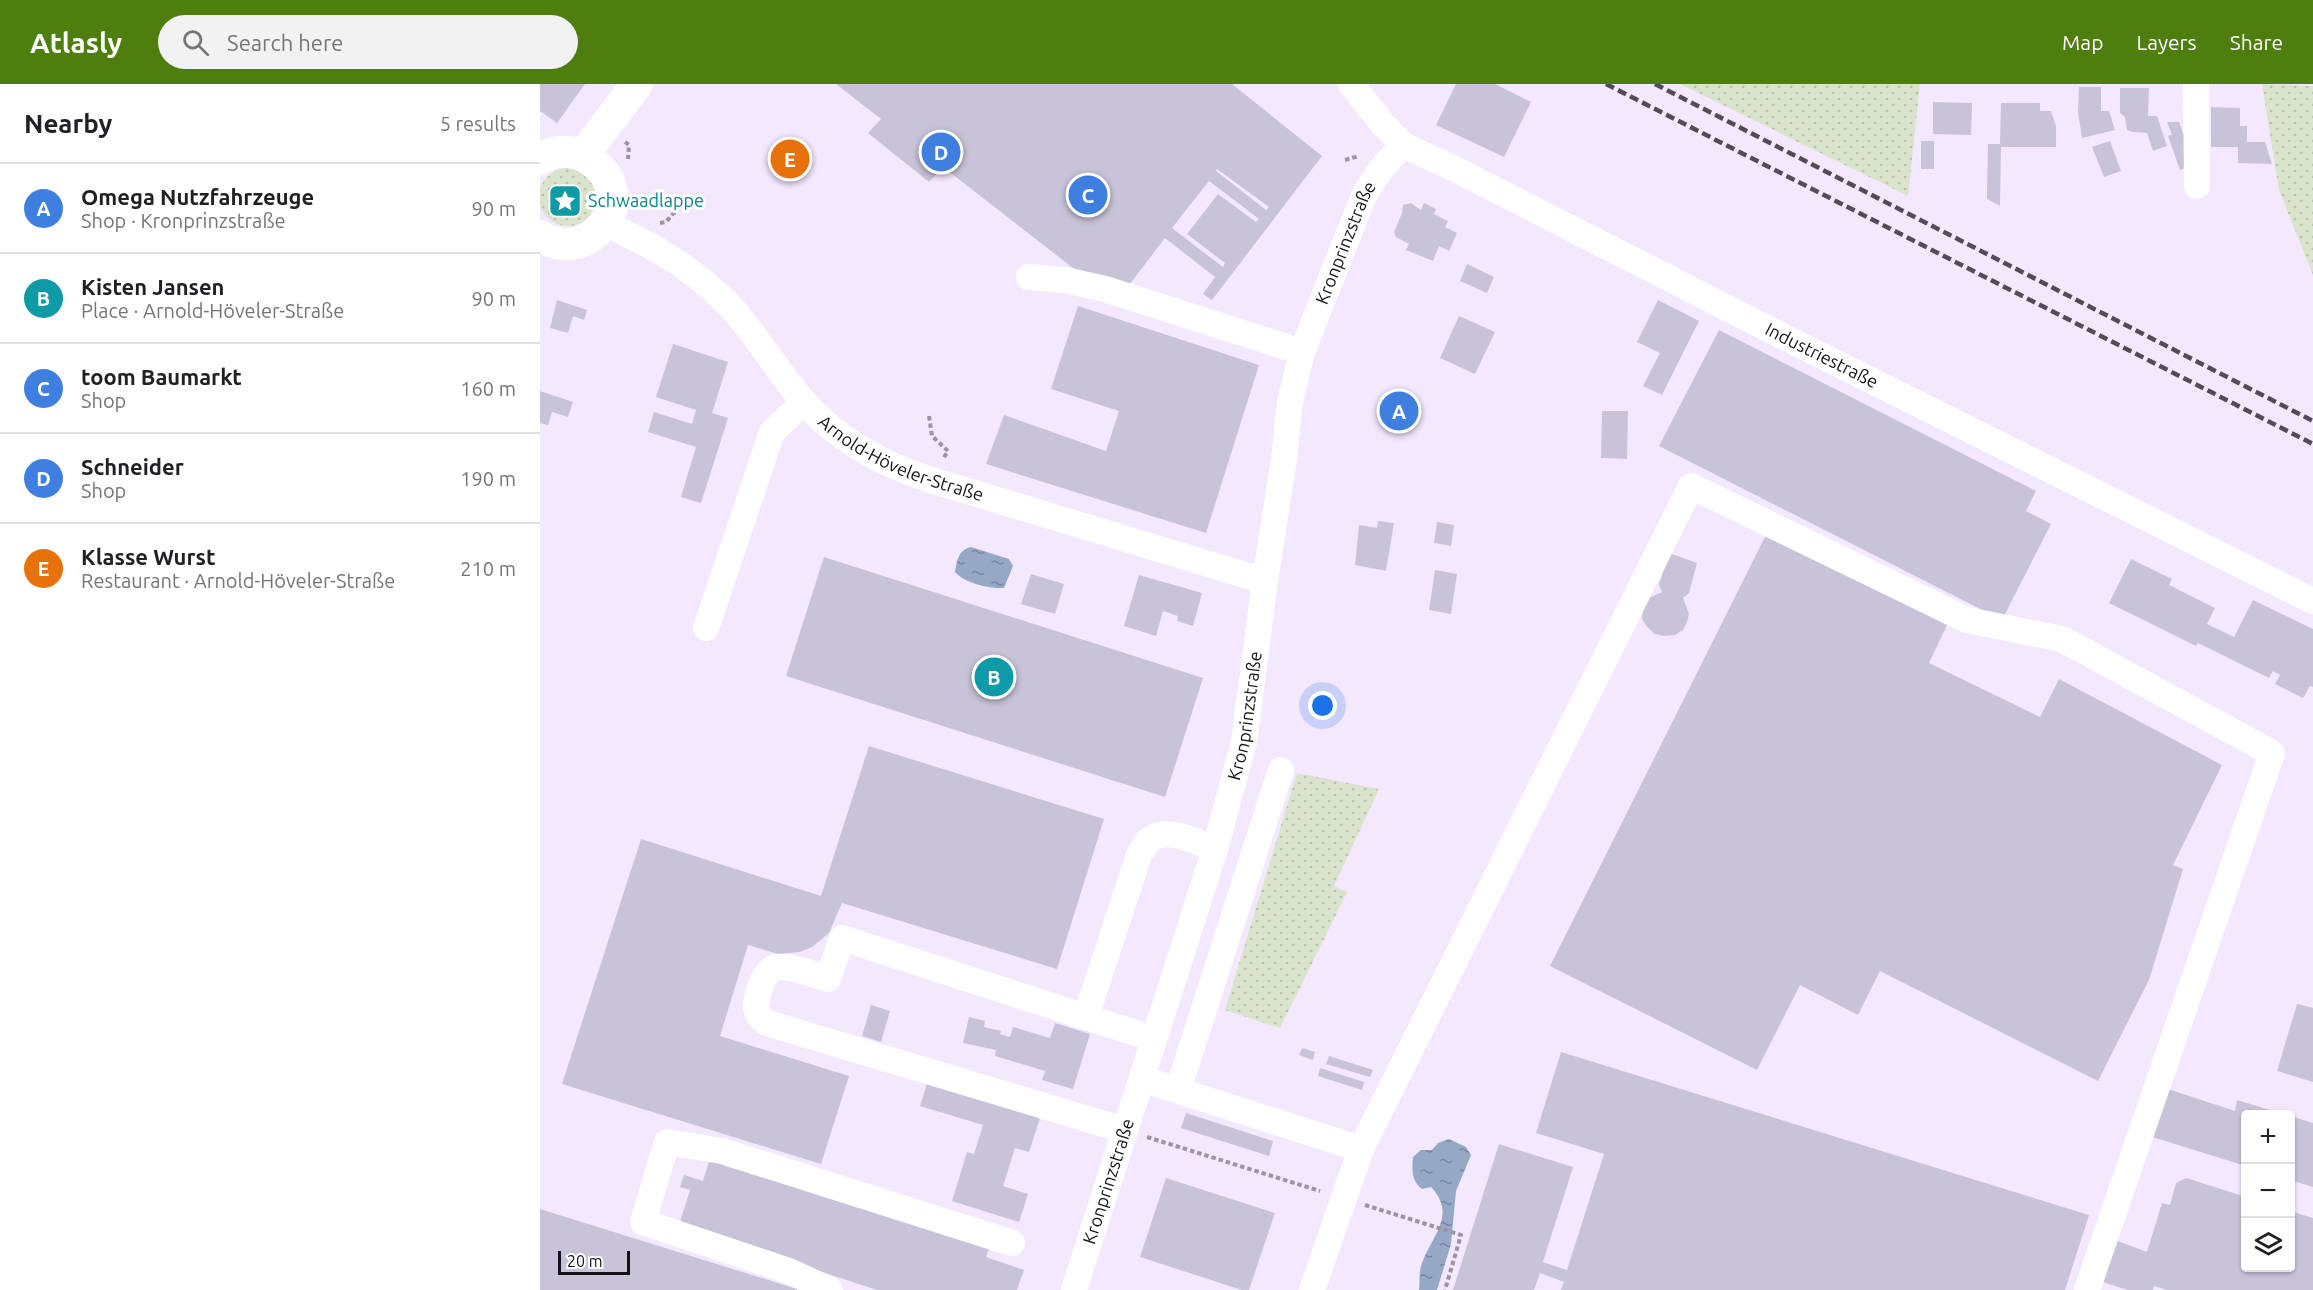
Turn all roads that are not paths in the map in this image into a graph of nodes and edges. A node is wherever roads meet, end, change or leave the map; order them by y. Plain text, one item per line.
1 (637, 84) edge
2 (1351, 84) edge
3 (2196, 84) edge
4 (1403, 145) junction
5 (583, 155) junction
6 (540, 159) edge
7 (2198, 186) dead end
8 (605, 222) junction
9 (540, 236) edge
10 (1029, 277) dead end
11 (1302, 352) junction
12 (804, 402) junction
13 (1265, 581) junction
14 (2313, 601) edge
15 (706, 628) dead end
16 (1281, 770) dead end
17 (1215, 849) junction
18 (1086, 1016) junction
19 (1154, 1039) junction
20 (1142, 1079) junction
21 (1178, 1090) junction
22 (1124, 1130) junction
23 (1361, 1149) junction
24 (1012, 1243) dead end
25 (830, 1290) edge
26 (1074, 1290) edge
27 (1312, 1290) edge
28 (2087, 1290) edge

1 - 5 main road
2 - 4 street, Industriestraße
3 - 7 street
4 - 11 street, Kronprinzstraße
4 - 14 street, Industriestraße
5 - 6 main road
5 - 8 main road
8 - 9 main road
8 - 12 street, Arnold-Höveler-Straße
10 - 11 street
11 - 13 street, Kronprinzstraße
12 - 13 street, Arnold-Höveler-Straße
12 - 15 street
13 - 17 street, Kronprinzstraße
16 - 21 street
17 - 18 street
17 - 19 street, Kronprinzstraße
18 - 19 street
18 - 22 street
19 - 20 street, Kronprinzstraße
20 - 21 street
20 - 22 street, Kronprinzstraße
21 - 23 street
22 - 26 street, Kronprinzstraße
23 - 27 street
23 - 28 street
24 - 25 street

